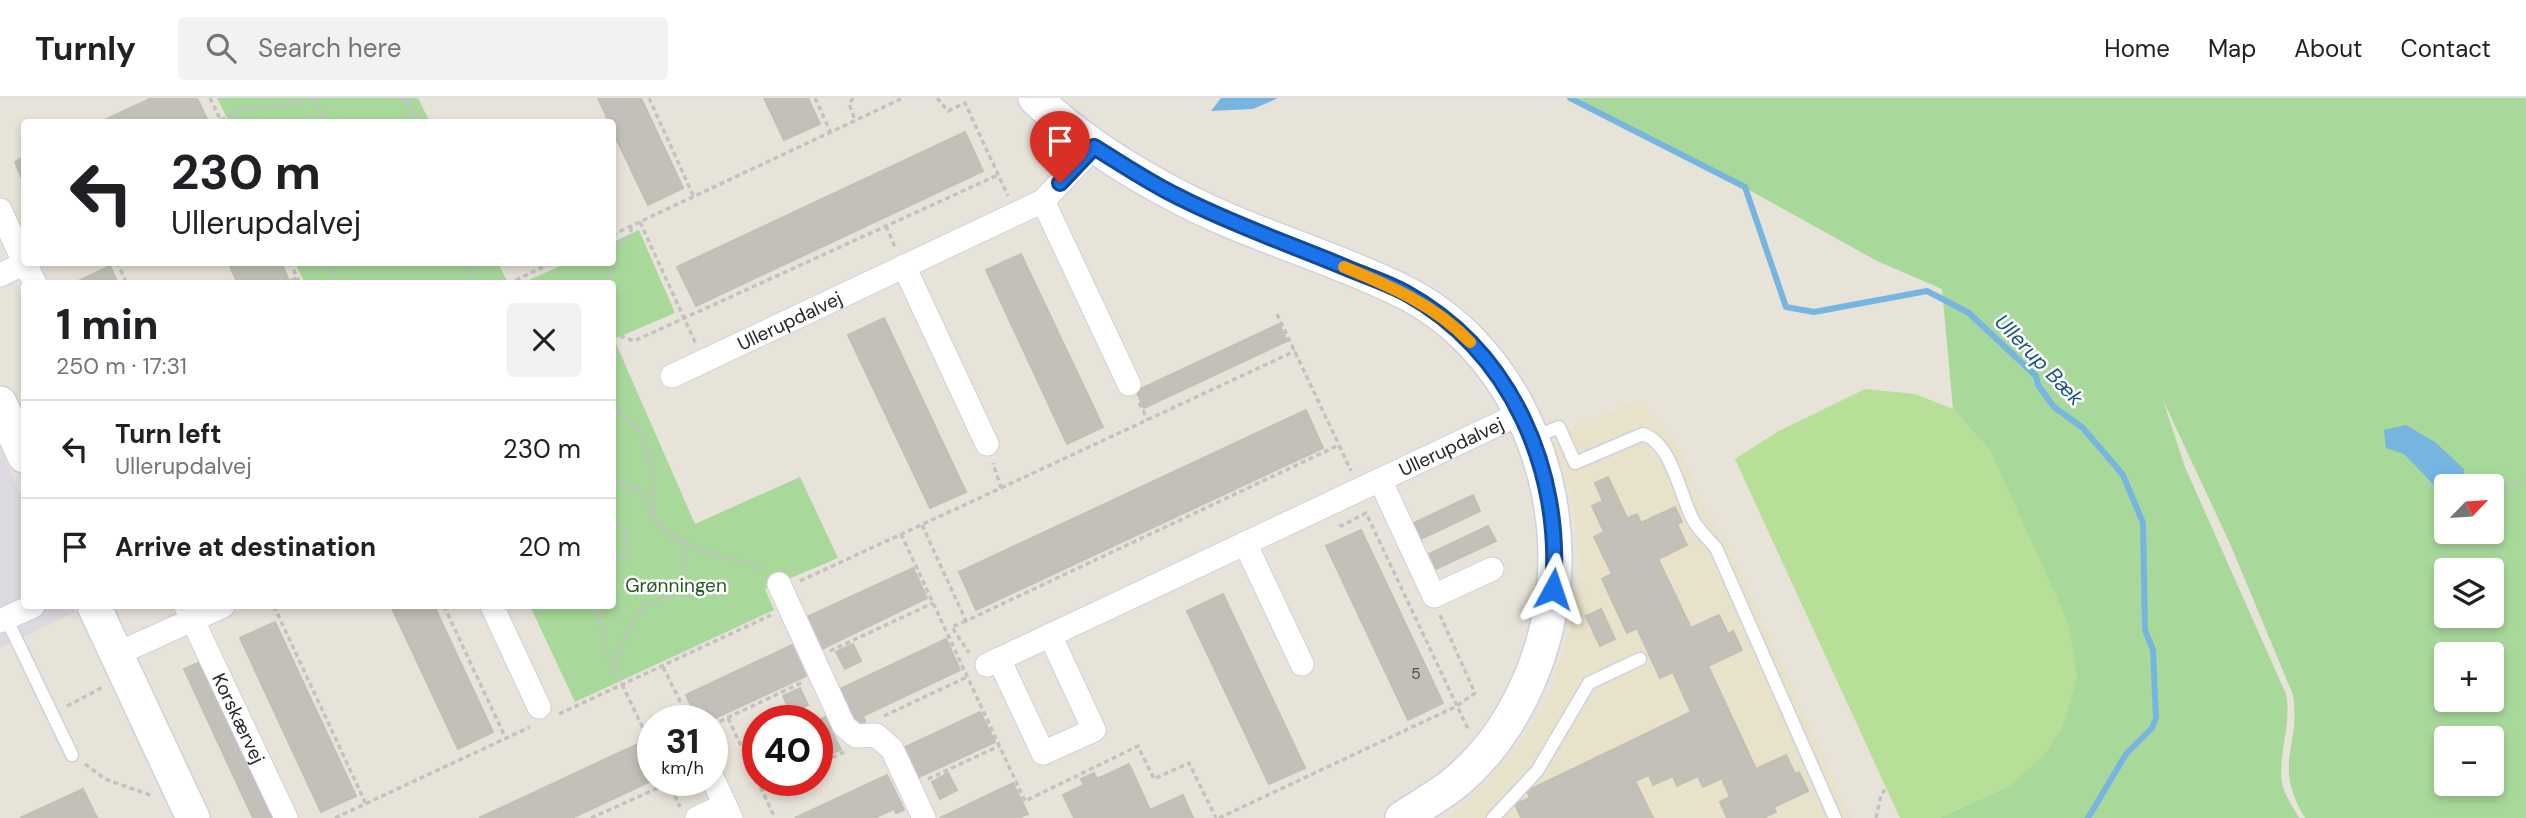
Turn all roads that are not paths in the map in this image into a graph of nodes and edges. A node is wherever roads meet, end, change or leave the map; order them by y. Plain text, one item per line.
1 (1035, 98) edge
2 (1094, 147) junction
3 (1044, 201) junction
4 (0, 210) edge
5 (21, 255) edge
6 (21, 265) edge
7 (904, 266) junction
8 (0, 275) edge
9 (673, 376) dead end
10 (1129, 384) dead end
11 (0, 403) edge
12 (1527, 425) junction
13 (987, 444) road end
14 (18, 452) edge
15 (1370, 484) junction
16 (1245, 543) junction
17 (1492, 569) dead end
18 (784, 593) road end
19 (27, 609) edge
20 (95, 609) edge
21 (493, 609) edge
22 (189, 612) edge
23 (3, 620) edge
24 (1050, 635) junction
25 (1640, 659) dead end
26 (1301, 664) dead end
27 (122, 665) junction
28 (544, 715) road end
29 (72, 755) road end
30 (188, 806) edge
31 (728, 811) edge
32 (286, 818) edge
33 (697, 818) edge
34 (923, 818) edge
35 (1402, 818) edge
36 (1493, 818) edge
37 (1835, 818) edge

1 - 2 street, Ullerupdalvej
2 - 3 street, Ullerupdalvej
2 - 12 street, Ullerupdalvej
3 - 7 street, Ullerupdalvej
3 - 10 street
4 - 5 street
6 - 8 street
7 - 9 street, Ullerupdalvej
7 - 13 street
11 - 14 street
12 - 15 street, Ullerupdalvej
12 - 35 street, Ullerupdalvej
12 - 37 lane
15 - 16 street, Ullerupdalvej
15 - 17 street, Ullerupdalvej
16 - 24 street, Ullerupdalvej
16 - 26 street
18 - 34 street
19 - 23 street
20 - 27 street
21 - 28 street
22 - 27 street
22 - 32 street, Korskærvej
23 - 29 lane
24 - 24 street, Ullerupdalvej
25 - 36 lane
27 - 30 street
31 - 33 street

